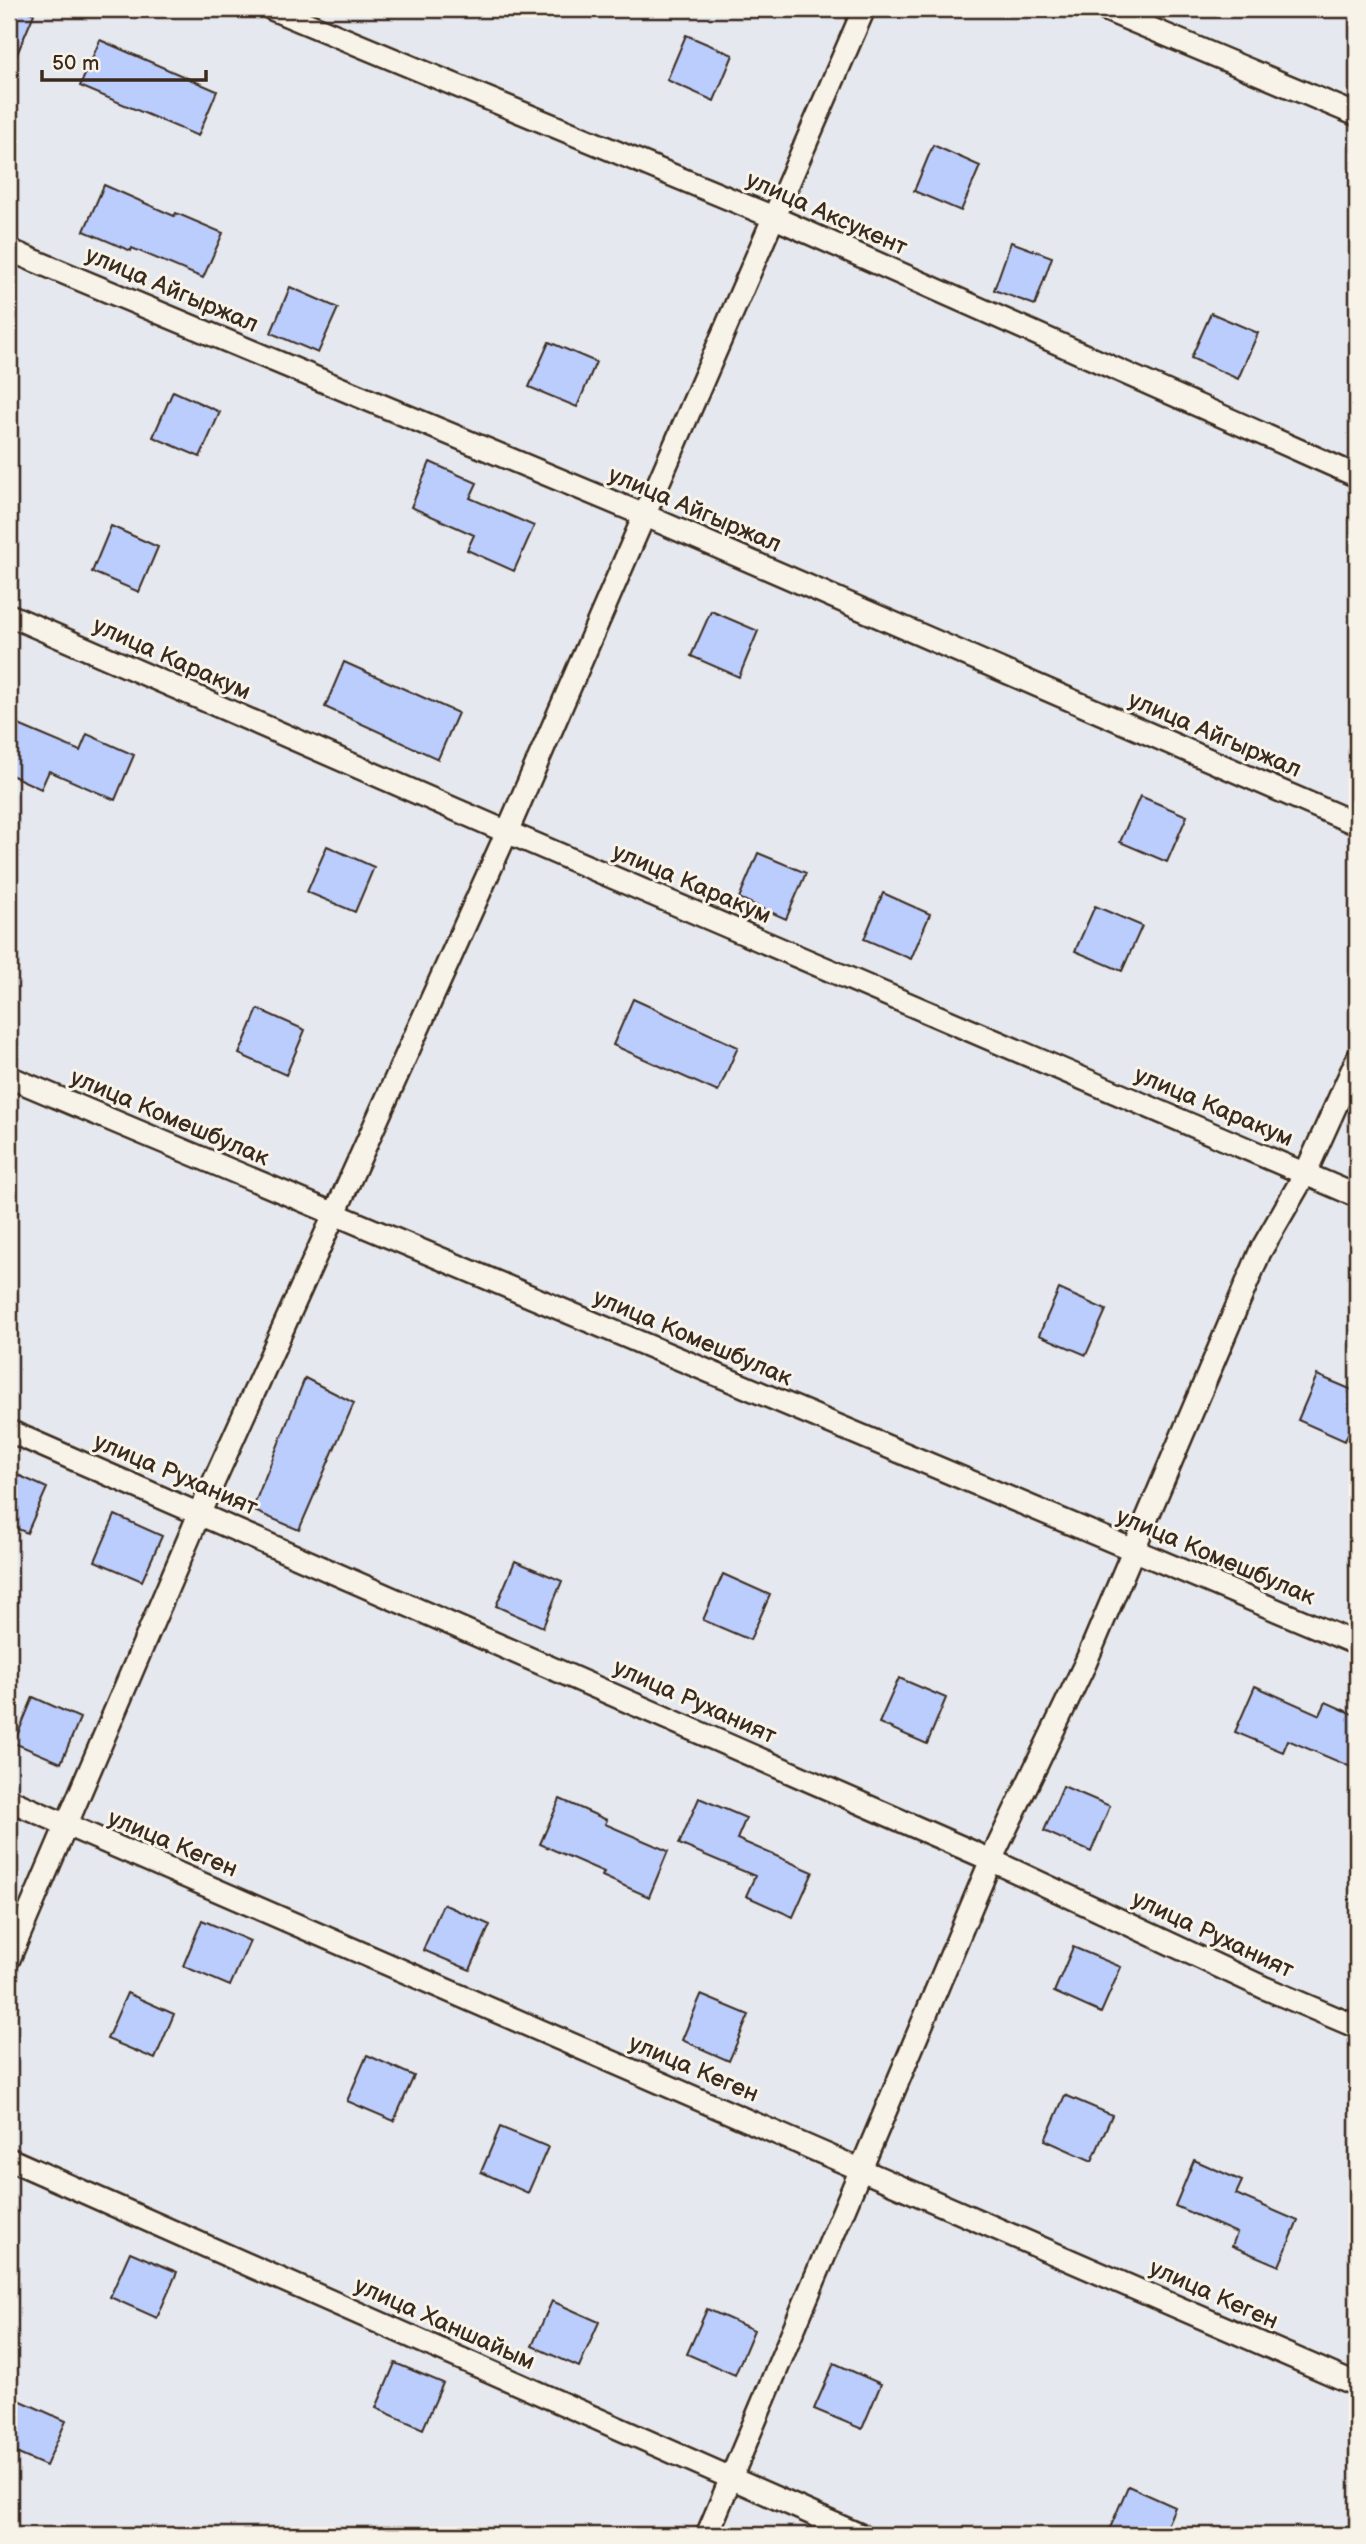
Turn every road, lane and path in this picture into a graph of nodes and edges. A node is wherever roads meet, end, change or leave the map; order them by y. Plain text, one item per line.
1 (272, 9) edge
2 (864, 9) edge
3 (1104, 9) edge
4 (1357, 115) edge
5 (773, 217) junction
6 (9, 250) edge
7 (1357, 476) edge
8 (644, 515) junction
9 (9, 615) edge
10 (1357, 824) edge
11 (507, 832) junction
12 (1357, 1059) edge
13 (9, 1077) edge
14 (1305, 1174) junction
15 (1357, 1196) edge
16 (334, 1215) junction
17 (9, 1431) edge
18 (200, 1513) junction
19 (1133, 1550) junction
20 (1357, 1644) edge
21 (9, 1800) edge
22 (65, 1825) junction
23 (991, 1860) junction
24 (9, 1959) edge
25 (1357, 2027) edge
26 (9, 2159) edge
27 (861, 2169) junction
28 (1357, 2385) edge
29 (731, 2478) junction
30 (707, 2535) edge
31 (860, 2535) edge

1 - 5 street, улица Аксукент
2 - 5 street
3 - 4 street
5 - 7 street, улица Аксукент
5 - 8 street
6 - 8 street, улица Айгыржал
8 - 10 street, улица Айгыржал
8 - 11 street
9 - 11 street, улица Каракум
11 - 14 street, улица Каракум
11 - 16 street
12 - 14 street
13 - 16 street, улица Комешбулак
14 - 15 street, улица Каракум
14 - 19 street
16 - 18 street
16 - 19 street, улица Комешбулак
17 - 18 street, улица Руханият
18 - 22 street
18 - 23 street, улица Руханият
19 - 20 street, улица Комешбулак
19 - 23 street
21 - 22 street, улица Кеген
22 - 24 street
22 - 27 street, улица Кеген
23 - 25 street, улица Руханият
23 - 27 street
26 - 29 street, улица Ханшайым
27 - 28 street, улица Кеген
27 - 29 street
29 - 30 street
29 - 31 street, улица Ханшайым

